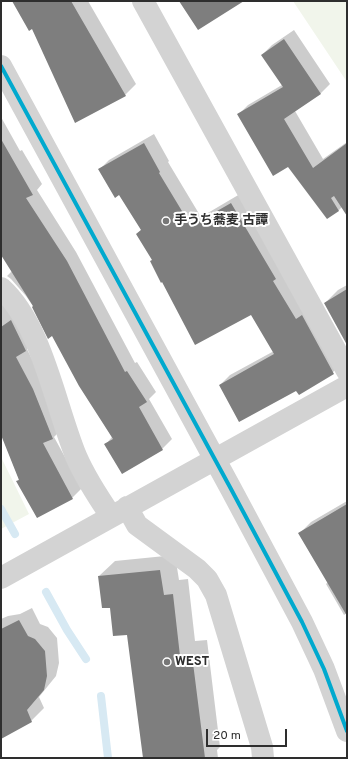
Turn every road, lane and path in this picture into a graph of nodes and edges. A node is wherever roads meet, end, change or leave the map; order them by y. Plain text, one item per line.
1 (143, 1) edge
2 (1, 66) edge
3 (1, 288) edge
4 (347, 371) edge
5 (347, 386) edge
6 (214, 458) junction
7 (119, 512) junction
8 (1, 578) edge
9 (347, 731) edge
10 (263, 758) edge

1 - 4 street
2 - 6 street
3 - 7 street
5 - 6 street
6 - 7 street
6 - 9 street
7 - 8 street
7 - 10 street

